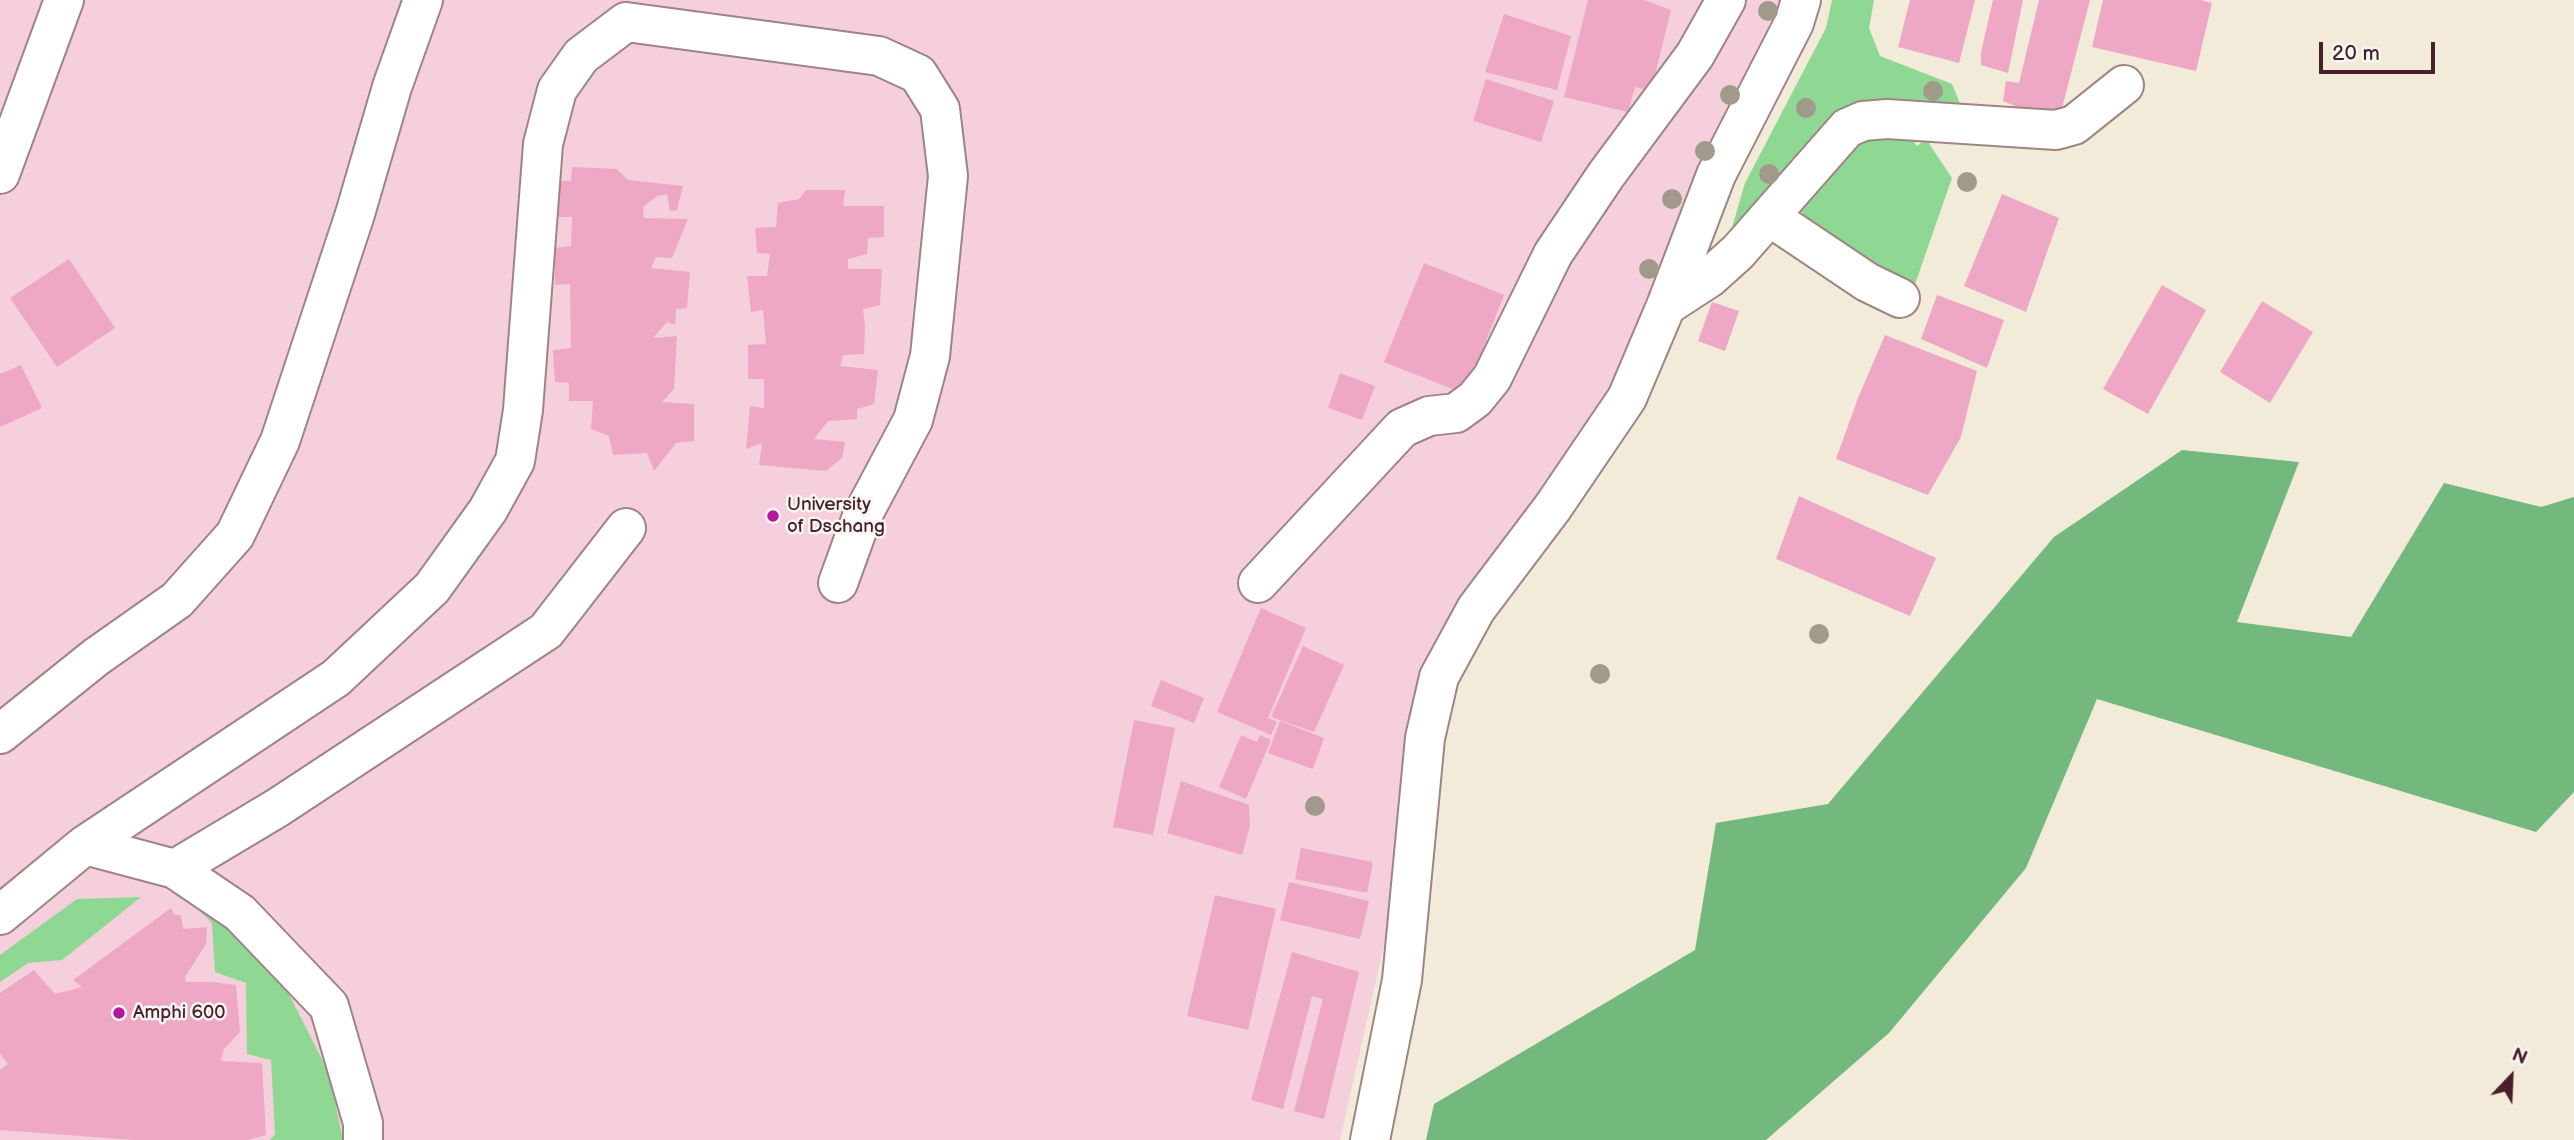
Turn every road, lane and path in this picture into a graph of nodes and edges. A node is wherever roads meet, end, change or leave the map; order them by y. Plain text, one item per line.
1 (64, 0) edge
2 (423, 0) edge
3 (1726, 0) edge
4 (1801, 0) edge
5 (2124, 85) dead end
6 (0, 174) edge
7 (1770, 217) junction
8 (1900, 298) dead end
9 (1666, 306) junction
10 (626, 528) dead end
11 (838, 583) dead end
12 (1258, 583) dead end
13 (0, 734) edge
14 (85, 845) junction
15 (175, 869) junction
16 (0, 915) edge
17 (363, 1140) edge
18 (1370, 1140) edge

1 - 6 street
2 - 13 street
3 - 12 street
4 - 9 street
5 - 7 street
7 - 8 street
7 - 9 street
9 - 18 street
10 - 15 street
11 - 14 street
14 - 15 street
14 - 16 street
15 - 17 street

